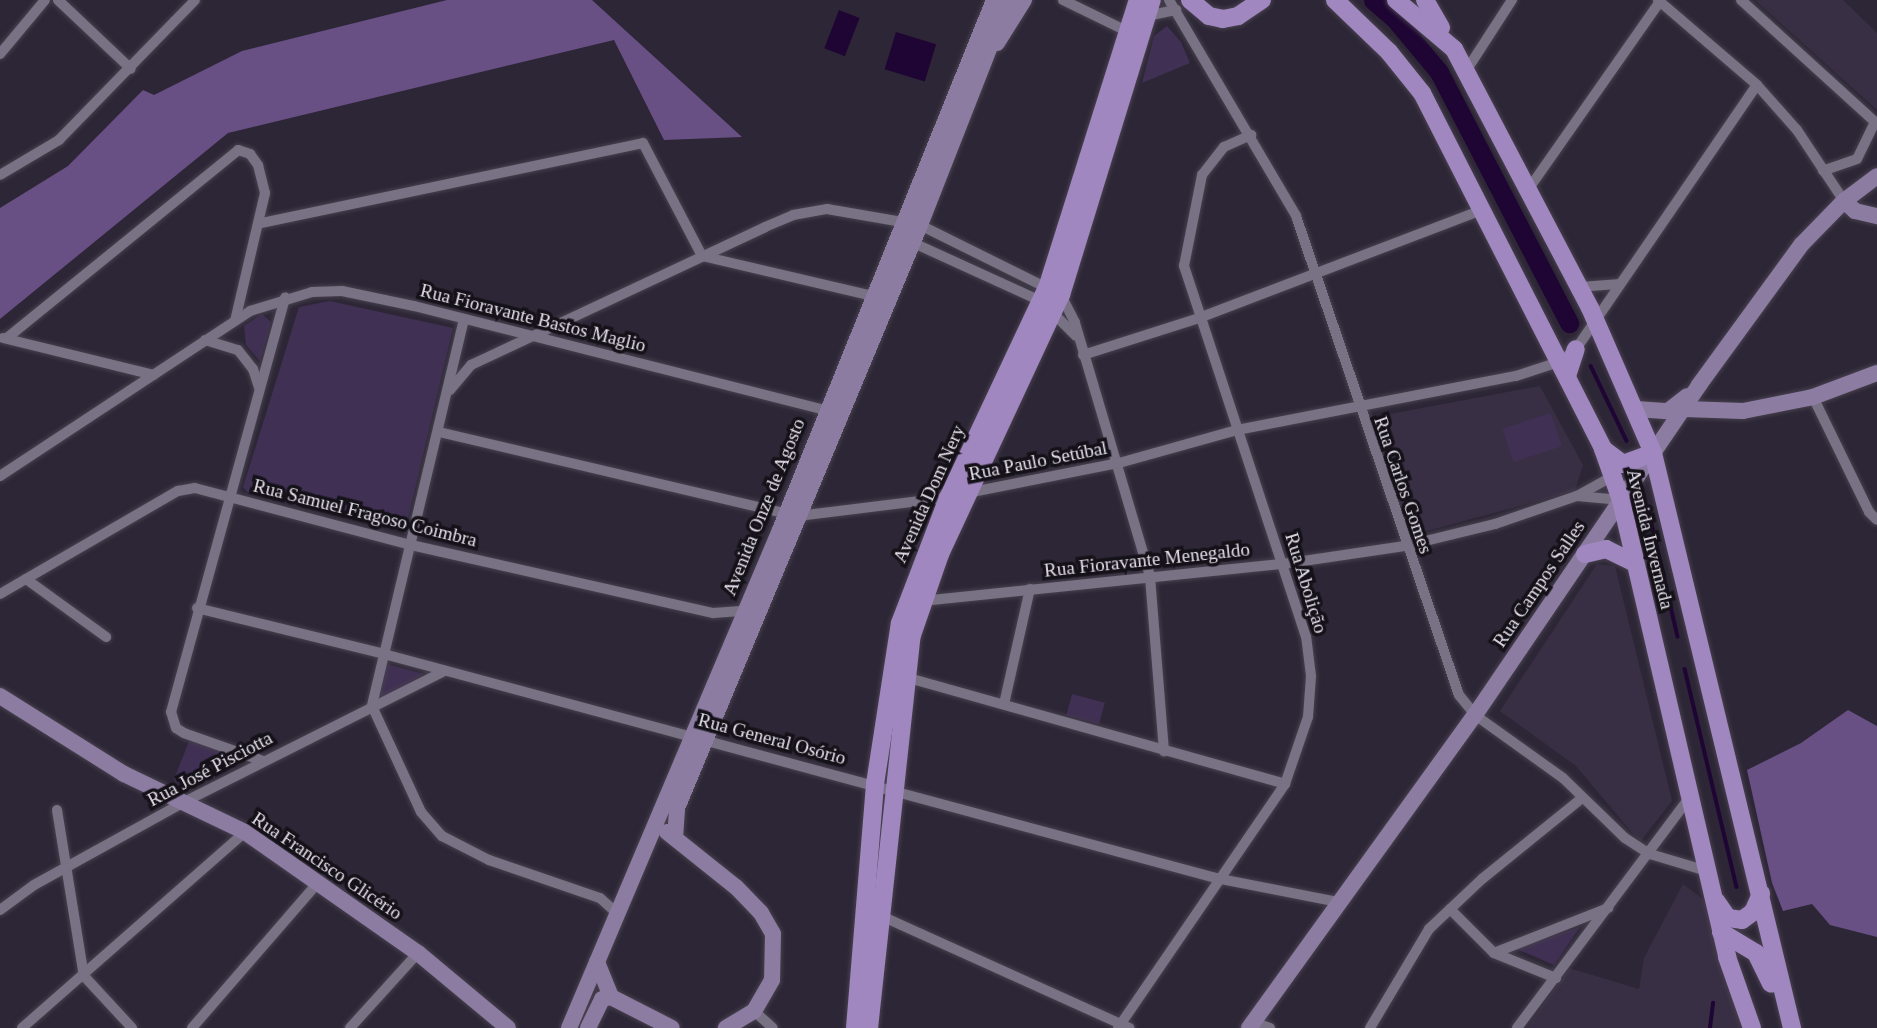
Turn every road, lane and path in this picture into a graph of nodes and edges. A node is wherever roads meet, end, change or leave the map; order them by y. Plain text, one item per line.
1 (45, 0) edge
2 (58, 0) edge
3 (195, 0) edge
4 (994, 0) edge
5 (1000, 0) edge
6 (1008, 0) edge
7 (1024, 0) edge
8 (1063, 0) edge
9 (1138, 0) edge
10 (1170, 0) edge
11 (1262, 0) edge
12 (1335, 0) edge
13 (1396, 0) edge
14 (1512, 0) edge
15 (1741, 0) edge
16 (1659, 1) edge
17 (1430, 4) edge
18 (1183, 5) edge
19 (1150, 8) edge
20 (997, 25) junction
21 (1129, 32) junction
22 (1454, 49) junction
23 (0, 54) edge
24 (983, 66) junction
25 (131, 69) junction
26 (1466, 71) junction
27 (1757, 85) junction
28 (1875, 122) edge
29 (1251, 135) junction
30 (1823, 171) junction
31 (0, 175) edge
32 (1877, 176) edge
33 (1530, 187) junction
34 (1844, 201) junction
35 (1482, 210) junction
36 (1877, 215) edge
37 (261, 223) junction
38 (906, 229) junction
39 (702, 256) junction
40 (1314, 271) junction
41 (1619, 284) junction
42 (1580, 287) junction
43 (873, 296) junction
44 (285, 297) junction
45 (1051, 299) junction
46 (1199, 318) junction
47 (464, 319) junction
48 (1595, 319) junction
49 (235, 321) junction
50 (536, 336) junction
51 (1077, 337) junction
52 (4, 338) edge
53 (205, 340) junction
54 (1576, 349) joint
55 (1083, 355) junction
56 (1563, 369) junction
57 (1877, 373) edge
58 (153, 375) junction
59 (1699, 385) junction
60 (259, 388) junction
61 (450, 390) junction
62 (1813, 397) junction
63 (1358, 404) junction
64 (1636, 409) junction
65 (1685, 409) junction
66 (825, 410) junction
67 (1237, 430) junction
68 (439, 432) junction
69 (1603, 449) junction
70 (1653, 453) junction
71 (0, 462) edge
72 (1119, 463) junction
73 (13, 466) junction
74 (0, 476) edge
75 (1613, 476) junction
76 (972, 492) junction
77 (1577, 496) junction
78 (232, 497) junction
79 (948, 498) junction
80 (1621, 500) junction
81 (792, 514) junction
82 (1877, 520) edge
83 (411, 545) junction
84 (1405, 546) junction
85 (1585, 554) junction
86 (1636, 563) junction
87 (1283, 564) junction
88 (1150, 577) junction
89 (26, 579) junction
90 (1030, 589) junction
91 (0, 594) edge
92 (922, 601) junction
93 (197, 608) junction
94 (744, 611) junction
95 (106, 637) dead end
96 (384, 654) junction
97 (443, 672) junction
98 (905, 677) junction
99 (0, 696) edge
100 (1004, 704) junction
101 (372, 706) junction
102 (1475, 715) junction
103 (689, 736) junction
104 (708, 741) junction
105 (1164, 751) junction
106 (263, 761) junction
107 (875, 784) junction
108 (1284, 784) junction
109 (894, 790) junction
110 (1691, 795) junction
111 (1583, 798) junction
112 (186, 801) junction
113 (57, 810) dead end
114 (655, 824) junction
115 (245, 832) junction
116 (675, 838) junction
117 (1650, 855) junction
118 (64, 867) junction
119 (1707, 871) junction
120 (1216, 878) junction
121 (316, 885) junction
122 (1761, 894) junction
123 (1713, 895) junction
124 (1338, 902) junction
125 (1610, 907) junction
126 (1450, 909) junction
127 (0, 910) edge
128 (873, 912) junction
129 (618, 914) junction
130 (1721, 932) junction
131 (1747, 947) junction
132 (418, 953) junction
133 (1494, 953) junction
134 (1727, 957) junction
135 (597, 962) junction
136 (84, 976) junction
137 (1556, 978) junction
138 (611, 997) junction
139 (754, 1011) junction
140 (1251, 1025) edge
141 (1123, 1027) edge
142 (22, 1028) edge
143 (132, 1028) edge
144 (191, 1028) edge
145 (350, 1028) edge
146 (508, 1028) edge
147 (569, 1028) edge
148 (588, 1028) edge
149 (672, 1028) edge
150 (726, 1028) edge
151 (773, 1028) edge
152 (855, 1028) edge
153 (869, 1028) edge
154 (1270, 1028) edge
155 (1370, 1028) edge
156 (1517, 1028) edge
157 (1752, 1028) edge
158 (1791, 1028) edge

1 - 23 street
2 - 25 street
3 - 25 street
4 - 38 main road, Avenida Onze de Agosto
5 - 20 main road
6 - 20 main road, Avenida Onze de Agosto
7 - 24 main road
8 - 21 street
9 - 21 main road, Avenida Dom Nery
10 - 18 street, Rua Carlos Gomes
11 - 18 main road
12 - 35 main road, Avenida Invernada
13 - 22 main road, Avenida Invernada
14 - 26 street
15 - 28 street
16 - 27 street
16 - 33 street
17 - 22 main road
18 - 19 street
18 - 29 street, Rua Carlos Gomes
19 - 45 main road, Avenida Dom Nery
20 - 24 main road, Avenida Onze de Agosto
21 - 45 main road, Avenida Dom Nery
22 - 26 main road, Avenida Invernada
24 - 38 main road, Avenida Onze de Agosto
25 - 31 street
26 - 33 main road, Avenida Invernada
27 - 30 street
27 - 41 street
28 - 30 street
29 - 40 street, Rua Carlos Gomes
29 - 46 street, Rua Abolição
30 - 34 street
32 - 34 main road, Rua Campos Salles
33 - 42 main road, Avenida Invernada
34 - 36 main road
34 - 59 main road, Rua Campos Salles
35 - 40 street
35 - 56 main road, Avenida Invernada
37 - 39 street
37 - 49 street
37 - 52 street
38 - 39 street
38 - 43 main road, Avenida Onze de Agosto
38 - 45 street
38 - 45 street
38 - 81 main road, Avenida Onze de Agosto
39 - 43 street
39 - 50 street
40 - 46 street
40 - 63 street, Rua Carlos Gomes
41 - 42 street
41 - 48 street
42 - 48 main road, Avenida Invernada
43 - 66 main road, Avenida Onze de Agosto
44 - 47 street, Rua Fioravante Bastos Maglio
44 - 49 street, Rua Fioravante Bastos Maglio
44 - 60 street
45 - 51 street
45 - 51 street
45 - 76 main road, Avenida Dom Nery
45 - 79 main road, Avenida Dom Nery
46 - 55 street
46 - 67 street, Rua Abolição
47 - 50 street, Rua Fioravante Bastos Maglio
47 - 61 street
48 - 54 street
48 - 64 main road, Avenida Invernada
49 - 53 street, Rua Fioravante Bastos Maglio
50 - 61 street
50 - 66 street, Rua Fioravante Bastos Maglio
51 - 55 street
52 - 58 street
53 - 58 street, Rua Fioravante Bastos Maglio
53 - 60 street
54 - 56 main road
55 - 72 street
56 - 63 street, Rua Paulo Setúbal
56 - 69 main road, Avenida Invernada
57 - 62 main road
58 - 73 street, Rua Fioravante Bastos Maglio
59 - 64 main road
59 - 65 main road, Rua Campos Salles
60 - 78 street
61 - 68 street
62 - 65 main road
62 - 82 street
63 - 67 street, Rua Paulo Setúbal
63 - 84 street, Rua Carlos Gomes
64 - 70 main road, Avenida Invernada
65 - 70 main road, Rua Campos Salles
66 - 81 main road, Avenida Onze de Agosto
67 - 72 street, Rua Paulo Setúbal
67 - 87 street, Rua Abolição
68 - 81 street, Rua Paulo Setúbal
68 - 83 street
69 - 70 main road
69 - 75 main road, Avenida Invernada
70 - 80 main road, Rua Campos Salles
70 - 122 main road, Avenida Invernada
71 - 73 street
72 - 76 street, Rua Paulo Setúbal
72 - 88 street
73 - 74 street, Rua Fioravante Bastos Maglio
75 - 77 street, Rua Fioravante Menegaldo
75 - 80 main road, Avenida Invernada
76 - 79 street, Rua Paulo Setúbal
76 - 92 main road, Avenida Dom Nery
77 - 80 street, Rua Fioravante Menegaldo
77 - 84 street, Rua Fioravante Menegaldo
78 - 83 street, Rua Samuel Fragoso Coimbra
78 - 89 street, Rua Samuel Fragoso Coimbra
78 - 93 street
79 - 81 street, Rua Paulo Setúbal
79 - 107 main road, Avenida Dom Nery
80 - 85 main road, Rua Campos Salles
80 - 86 main road, Avenida Invernada
81 - 94 main road, Avenida Onze de Agosto
81 - 104 main road, Avenida Onze de Agosto
83 - 94 street, Rua Samuel Fragoso Coimbra
83 - 96 street
84 - 87 street, Rua Fioravante Menegaldo
84 - 102 street, Rua Carlos Gomes
85 - 86 main road
85 - 102 main road, Rua Campos Salles
86 - 110 main road, Avenida Invernada
87 - 88 street, Rua Fioravante Menegaldo
87 - 108 street, Rua Abolição
88 - 90 street, Rua Fioravante Menegaldo
88 - 105 street
89 - 91 street, Rua Samuel Fragoso Coimbra
89 - 95 street
90 - 92 street, Rua Fioravante Menegaldo
90 - 100 street
92 - 98 main road, Avenida Dom Nery
93 - 96 street, Rua General Osório
93 - 106 street
94 - 103 main road, Avenida Onze de Agosto
96 - 97 street, Rua General Osório
96 - 101 street
97 - 101 street, Rua José Pisciotta
97 - 103 street, Rua General Osório
98 - 100 street
98 - 109 main road, Avenida Dom Nery
99 - 112 main road, Rua Francisco Glicério
100 - 105 street
101 - 106 street, Rua José Pisciotta
101 - 129 street
102 - 111 street, Rua Carlos Gomes
102 - 124 main road, Rua Campos Salles
103 - 104 street, Rua General Osório
103 - 114 main road, Avenida Onze de Agosto
104 - 107 street, Rua General Osório
104 - 116 main road, Avenida Onze de Agosto
105 - 108 street
106 - 112 street, Rua José Pisciotta
107 - 109 street, Rua General Osório
107 - 128 main road, Avenida Dom Nery
108 - 120 street, Rua Abolição
109 - 120 street, Rua General Osório
109 - 128 main road, Avenida Dom Nery
110 - 117 street
110 - 119 main road, Avenida Invernada
111 - 117 street, Rua Carlos Gomes
111 - 126 street
112 - 115 main road, Rua Francisco Glicério
112 - 118 street, Rua José Pisciotta
113 - 118 street
114 - 116 main road
114 - 129 main road, Avenida Onze de Agosto
115 - 121 main road, Rua Francisco Glicério
115 - 136 street
116 - 139 main road
117 - 119 street, Rua Carlos Gomes
117 - 125 street
118 - 127 street, Rua José Pisciotta
118 - 136 street
119 - 123 main road, Avenida Invernada
120 - 124 street, Rua General Osório
120 - 141 street, Rua Abolição
121 - 132 main road, Rua Francisco Glicério
121 - 144 street
122 - 123 main road
122 - 158 main road, Avenida Invernada
123 - 130 main road, Avenida Invernada
124 - 140 main road, Rua Campos Salles
125 - 133 street
125 - 137 street
126 - 133 street
126 - 155 street
128 - 141 street
128 - 152 main road, Avenida Dom Nery
128 - 153 main road, Avenida Dom Nery
129 - 135 main road, Avenida Onze de Agosto
130 - 131 main road
130 - 134 main road, Avenida Invernada
131 - 134 main road
131 - 158 main road
132 - 145 street
132 - 146 main road, Rua Francisco Glicério
133 - 137 street
134 - 157 main road, Avenida Invernada
135 - 138 main road
135 - 147 main road, Avenida Onze de Agosto
136 - 142 street
136 - 143 street
137 - 156 street
138 - 148 main road
138 - 149 main road
139 - 150 main road
139 - 151 street
140 - 154 street

